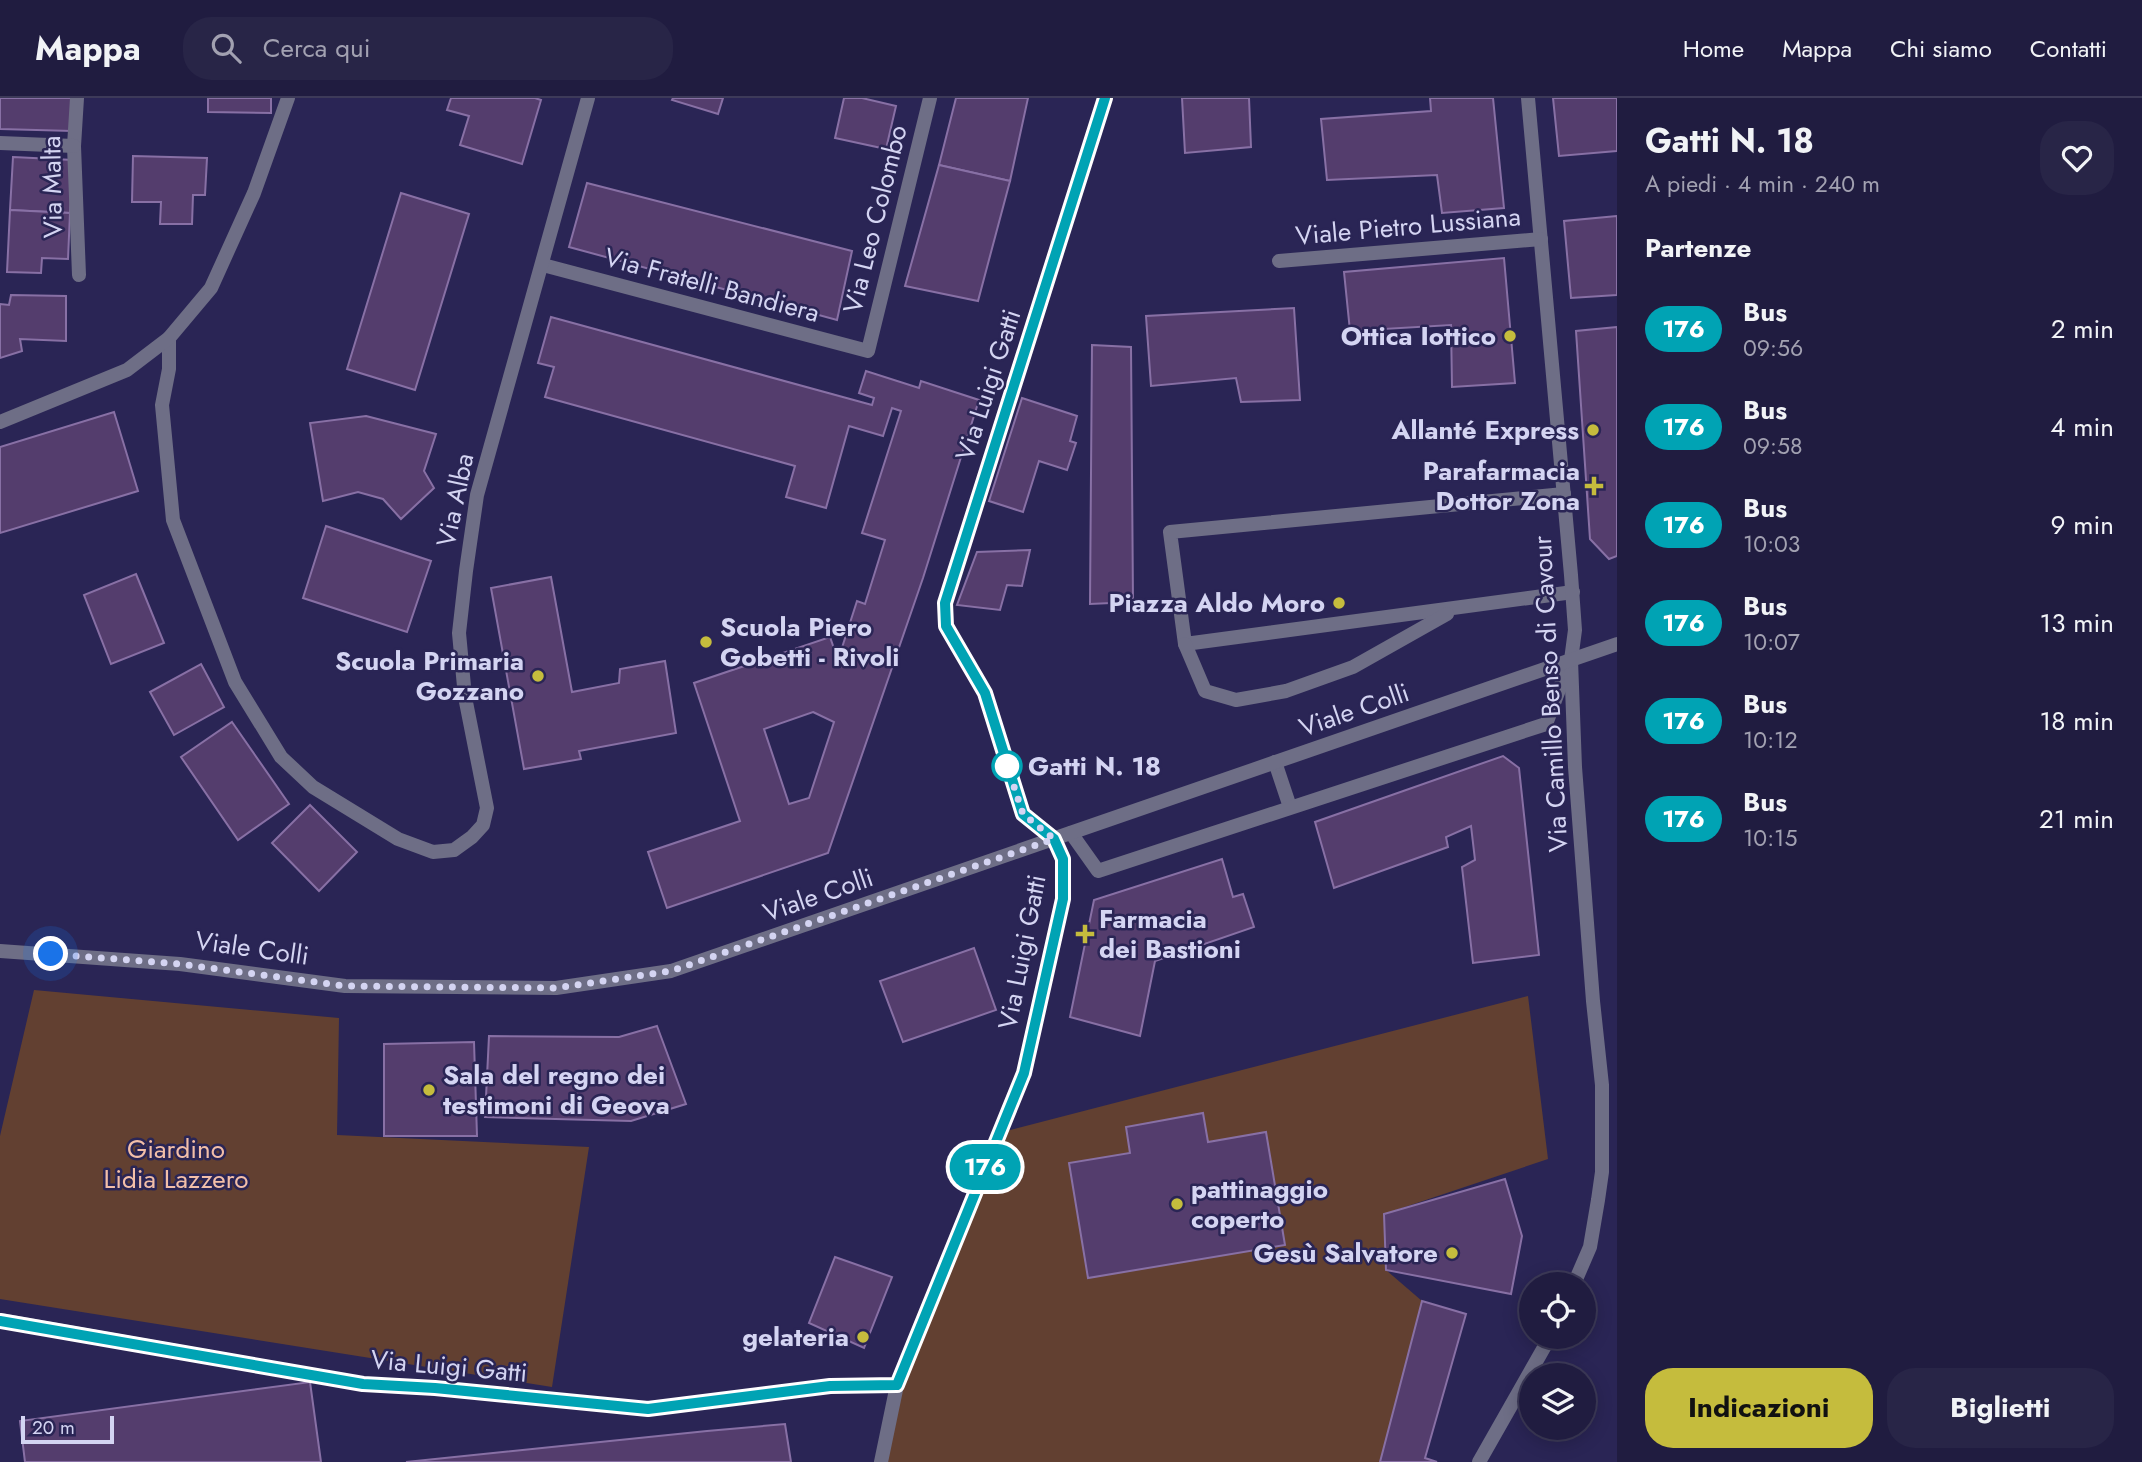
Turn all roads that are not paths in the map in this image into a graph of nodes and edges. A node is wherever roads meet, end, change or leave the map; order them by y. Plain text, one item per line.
1 (77, 98) edge
2 (288, 98) edge
3 (588, 98) edge
4 (930, 98) edge
5 (1105, 98) edge
6 (1528, 98) edge
7 (0, 143) edge
8 (74, 146) junction
9 (1541, 239) junction
10 (1279, 261) dead end
11 (543, 265) junction
12 (79, 275) dead end
13 (169, 338) junction
14 (868, 351) joint
15 (0, 422) edge
16 (1564, 494) junction
17 (1573, 592) junction
18 (1455, 609) junction
19 (1185, 644) junction
20 (1617, 644) edge
21 (1571, 660) junction
22 (1275, 762) junction
23 (1290, 807) junction
24 (1071, 833) junction
25 (1054, 839) junction
26 (0, 951) edge
27 (1579, 1272) edge
28 (0, 1321) edge
29 (1544, 1349) edge
30 (897, 1385) junction
31 (881, 1462) edge
32 (1479, 1462) edge

1 - 8 street, Via Malta
2 - 13 street
3 - 11 street, Via Alba
4 - 14 street, Via Leo Colombo
5 - 25 street, Via Luigi Gatti
6 - 9 street, Via Camillo Benso di Cavour
7 - 8 street
8 - 12 street, Via Malta
9 - 10 street, Viale Pietro Lussiana
9 - 16 street, Via Camillo Benso di Cavour
11 - 13 street, Via Alba
11 - 14 street, Via Fratelli Bandiera
13 - 15 street
16 - 17 street, Via Camillo Benso di Cavour
16 - 19 street
17 - 18 street
17 - 21 street, Via Camillo Benso di Cavour
18 - 19 street
18 - 19 street
20 - 21 street, Viale Colli
21 - 22 street, Viale Colli
21 - 23 street
21 - 27 street, Via Camillo Benso di Cavour
22 - 23 street
22 - 24 street, Viale Colli
23 - 24 street
24 - 25 street, Viale Colli
25 - 26 street, Viale Colli
25 - 30 street, Via Luigi Gatti
28 - 30 street, Via Luigi Gatti
29 - 32 street
30 - 31 street, Via Luigi Gatti

